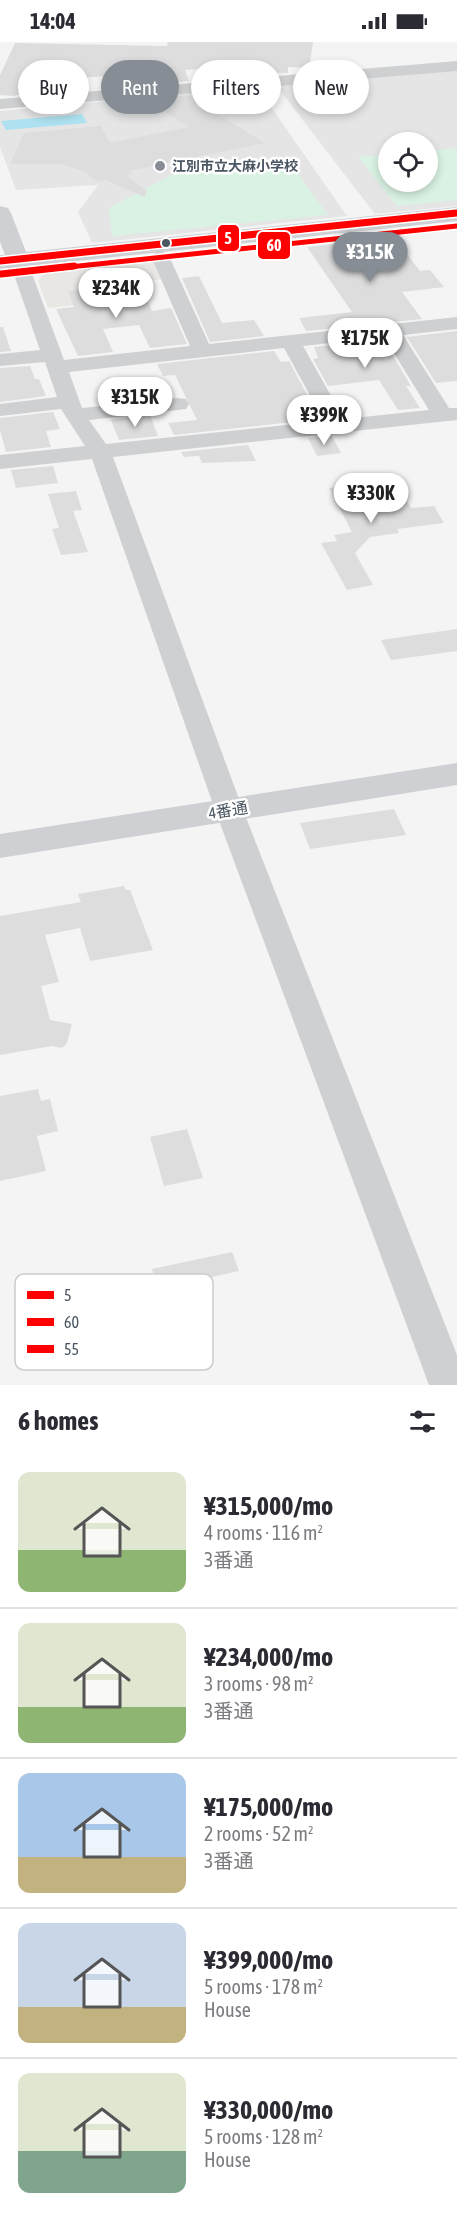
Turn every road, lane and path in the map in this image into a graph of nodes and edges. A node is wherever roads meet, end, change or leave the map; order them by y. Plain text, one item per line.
1 (457, 66) edge
2 (0, 104) edge
3 (0, 213) edge
4 (457, 214) edge
5 (457, 225) edge
6 (160, 256) junction
7 (10, 266) edge
8 (457, 323) edge
9 (390, 330) junction
10 (290, 341) junction
11 (202, 351) junction
12 (0, 360) edge
13 (55, 361) junction
14 (178, 404) dead end
15 (72, 409) junction
16 (0, 410) edge
17 (450, 415) edge
18 (338, 428) junction
19 (100, 451) junction
20 (0, 462) edge
21 (457, 774) edge
22 (229, 810) junction
23 (0, 846) edge
24 (449, 1385) edge

1 - 2 street
3 - 7 street
4 - 7 street
5 - 6 street
6 - 7 street
6 - 11 street
7 - 13 street
8 - 9 street
9 - 10 street
9 - 17 street
10 - 11 street
10 - 18 street
11 - 13 street
12 - 13 street
13 - 15 street
14 - 15 street
15 - 16 street
15 - 19 street
17 - 18 street
18 - 19 street
19 - 20 street
19 - 22 street
21 - 22 street, 4番通
22 - 23 street, 4番通
22 - 24 street

